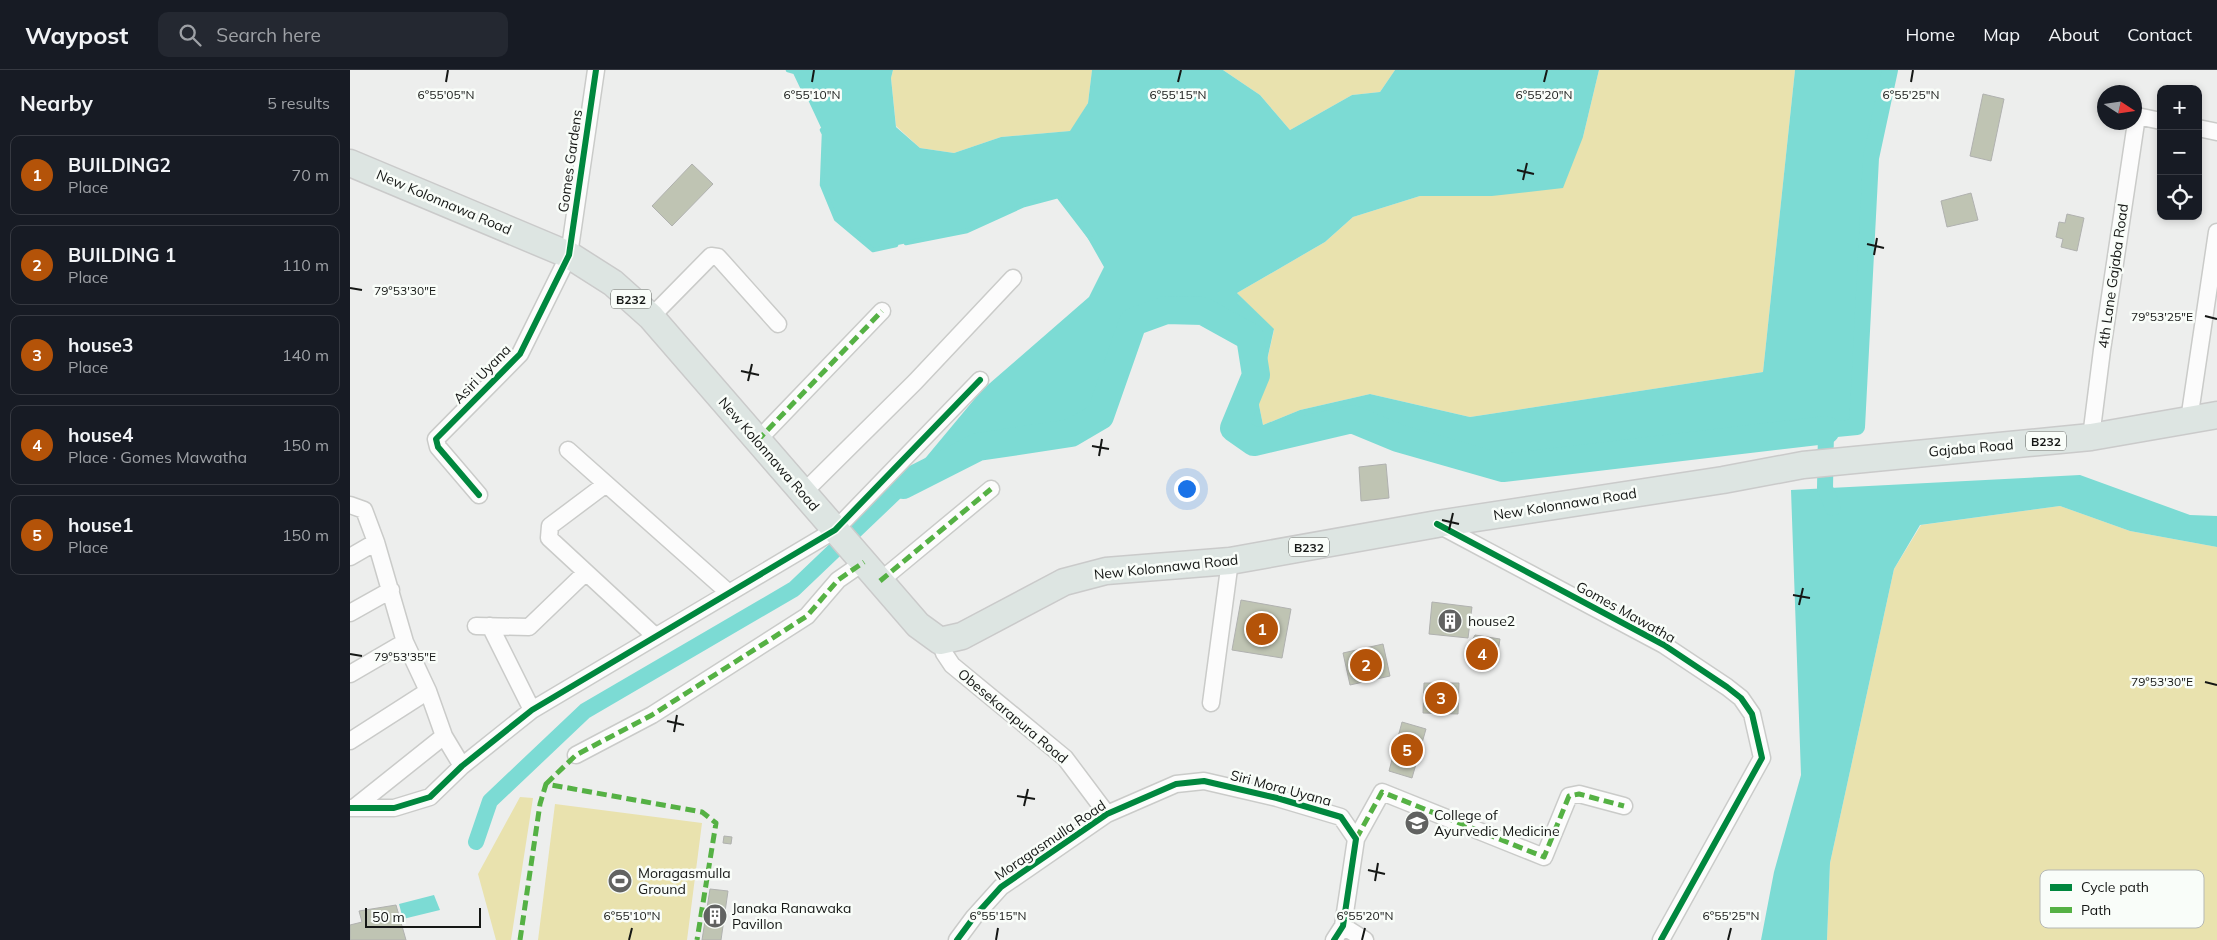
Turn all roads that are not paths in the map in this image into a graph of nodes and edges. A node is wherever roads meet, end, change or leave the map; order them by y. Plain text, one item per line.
1 (596, 70) edge
2 (2157, 120) edge
3 (2202, 129) edge
4 (2217, 132) edge
5 (350, 163) edge
6 (2217, 232) edge
7 (569, 255) junction
8 (1013, 278) dead end
9 (882, 311) dead end
10 (651, 317) junction
11 (778, 324) dead end
12 (980, 380) dead end
13 (2217, 415) edge
14 (2190, 420) junction
15 (2091, 437) junction
16 (757, 442) junction
17 (568, 450) dead end
18 (1873, 457) joint
19 (606, 484) junction
20 (991, 489) dead end
21 (803, 493) junction
22 (479, 495) dead end
23 (350, 505) edge
24 (1437, 524) junction
25 (837, 532) junction
26 (376, 542) junction
27 (350, 557) edge
28 (1230, 561) junction
29 (868, 567) junction
30 (585, 573) junction
31 (391, 590) junction
32 (729, 593) junction
33 (350, 613) edge
34 (655, 636) junction
35 (940, 641) junction
36 (405, 642) junction
37 (350, 674) edge
38 (428, 691) junction
39 (1211, 703) dead end
40 (532, 710) junction
41 (444, 736) junction
42 (350, 741) edge
43 (576, 755) dead end
44 (462, 766) junction
45 (1204, 781) joint
46 (1624, 806) dead end
47 (353, 807) edge
48 (1107, 814) junction
49 (1356, 839) junction
50 (1342, 926) junction
51 (958, 940) edge
52 (1334, 940) edge
53 (1365, 940) edge
54 (1661, 940) edge

1 - 7 street, Gomes Gardens
2 - 15 street, 4th Lane Gajaba Road
3 - 4 street
5 - 7 main road, New Kolonnawa Road / B232
6 - 14 street
7 - 10 main road, New Kolonnawa Road / B232
7 - 22 street, Asiri Uyana
8 - 21 street
9 - 16 street
10 - 11 street
10 - 16 main road, New Kolonnawa Road / B232
12 - 25 street
13 - 14 main road, Gajaba Road / B232
14 - 15 main road, Gajaba Road / B232
15 - 18 main road, Gajaba Road / B232
16 - 21 main road, New Kolonnawa Road / B232
17 - 19 street
18 - 24 main road, New Kolonnawa Road / B232
19 - 30 street
19 - 32 street
20 - 29 street
21 - 25 main road, New Kolonnawa Road / B232
23 - 26 street
24 - 28 main road, New Kolonnawa Road / B232
24 - 54 street, Gomes Mawatha
25 - 29 main road, New Kolonnawa Road / B232
25 - 32 street
26 - 27 street
26 - 31 street
28 - 35 main road, New Kolonnawa Road / B232
28 - 39 street
29 - 35 main road, New Kolonnawa Road / B232
29 - 43 street
30 - 34 street
30 - 40 street
31 - 33 street
31 - 36 street
32 - 34 street
34 - 40 street
35 - 48 street, Obesekarapura Road
36 - 37 street
36 - 38 street
38 - 41 street
38 - 42 street
40 - 44 street
41 - 44 street
41 - 47 street
44 - 47 street
45 - 48 street, Moragasmulla Road
45 - 49 street, Siri Mora Uyana
46 - 49 street
48 - 51 street, Moragasmulla Road
49 - 50 street
50 - 52 street
50 - 53 street

